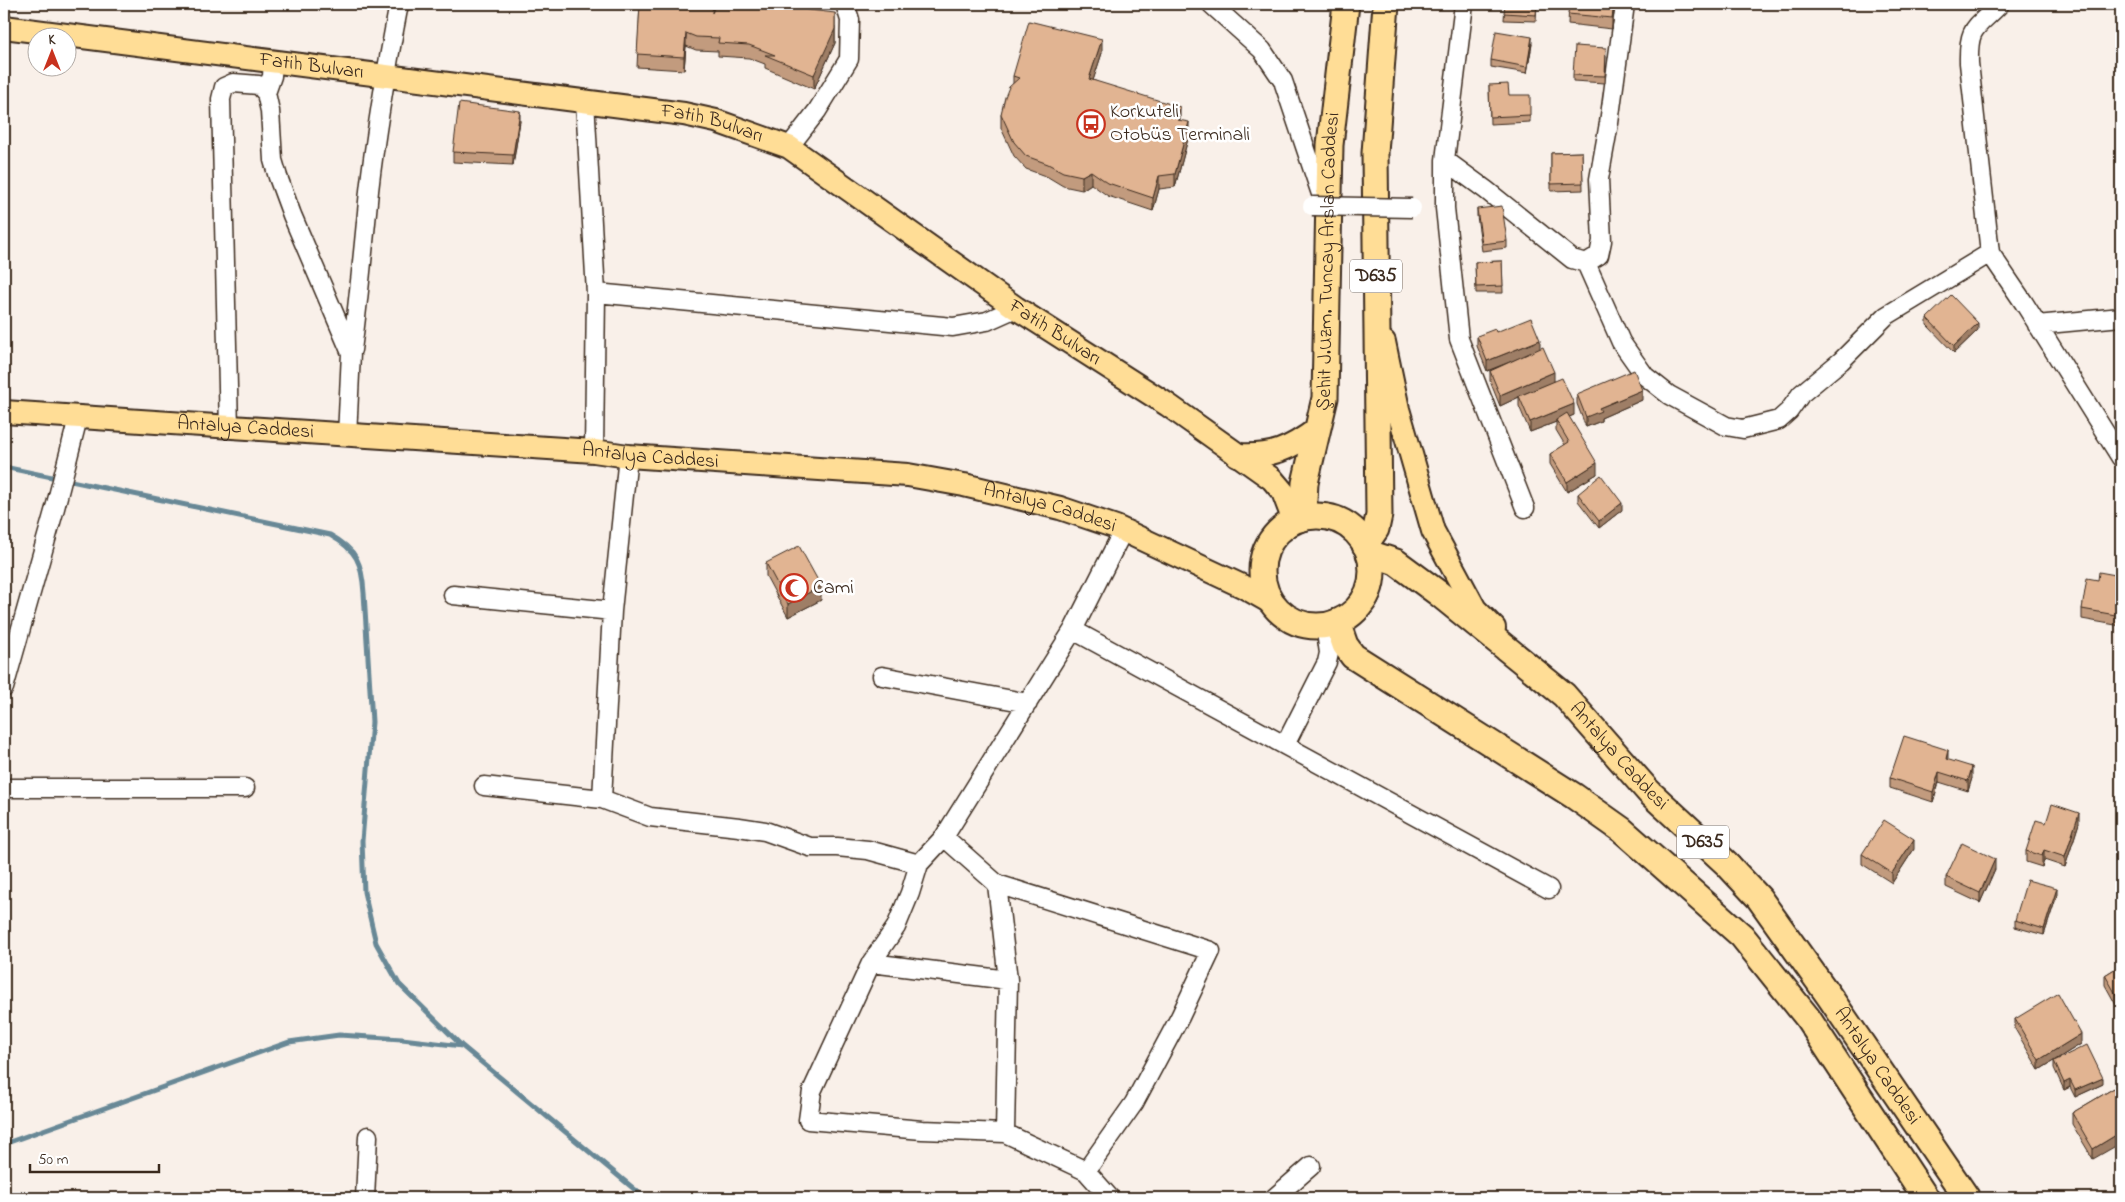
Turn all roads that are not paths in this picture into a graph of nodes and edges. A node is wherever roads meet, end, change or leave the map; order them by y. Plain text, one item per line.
1 (399, 4) edge
2 (845, 4) edge
3 (1211, 4) edge
4 (1346, 4) edge
5 (1386, 4) edge
6 (1464, 4) edge
7 (1625, 4) edge
8 (2000, 4) edge
9 (4, 27) edge
10 (273, 61) junction
11 (385, 75) junction
12 (266, 92) junction
13 (585, 101) junction
14 (790, 147) junction
15 (1445, 160) junction
16 (1412, 208) dead end
17 (1320, 212) junction
18 (1990, 253) junction
19 (1586, 263) junction
20 (596, 293) junction
21 (1016, 308) junction
22 (1377, 311) junction
23 (2121, 317) edge
24 (2037, 325) junction
25 (351, 352) junction
26 (4, 412) edge
27 (78, 418) junction
28 (230, 428) junction
29 (1318, 429) junction
30 (347, 436) junction
31 (594, 451) junction
32 (1237, 455) junction
33 (628, 456) junction
34 (2121, 458) edge
35 (1525, 508) dead end
36 (1298, 520) junction
37 (1123, 531) junction
38 (1367, 549) junction
39 (453, 596) dead end
40 (1272, 604) junction
41 (612, 612) junction
42 (1331, 624) junction
43 (1073, 630) junction
44 (882, 676) dead end
45 (4, 688) edge
46 (1561, 693) junction
47 (1028, 702) junction
48 (1285, 745) junction
49 (484, 786) dead end
50 (4, 788) edge
51 (245, 788) dead end
52 (602, 799) junction
53 (944, 837) junction
54 (919, 864) junction
55 (997, 884) junction
56 (1548, 890) dead end
57 (871, 962) junction
58 (1008, 980) junction
59 (1004, 1133) junction
60 (368, 1136) dead end
61 (1311, 1166) dead end
62 (1086, 1171) junction
63 (364, 1198) edge
64 (1110, 1198) edge
65 (1274, 1198) edge
66 (1926, 1198) edge
67 (1967, 1198) edge

1 - 11 street
2 - 14 street
3 - 17 street
4 - 17 highway, Şehit J.Uzm. Tuncay Arslan Caddesi / D635
5 - 22 highway, D635
6 - 15 street
7 - 19 street
8 - 18 street
9 - 10 main road, Fatih Bulvarı
10 - 11 main road, Fatih Bulvarı
10 - 12 street
11 - 13 main road, Fatih Bulvarı
11 - 25 street
12 - 25 street
12 - 28 street
13 - 14 main road, Fatih Bulvarı
13 - 20 street
14 - 21 main road, Fatih Bulvarı
15 - 19 street
15 - 35 street
16 - 17 street, bridge
17 - 29 highway, Şehit J.Uzm. Tuncay Arslan Caddesi / D635
18 - 19 street
18 - 24 street
20 - 21 street
20 - 31 street
21 - 32 main road, Fatih Bulvarı
22 - 38 highway, D635
22 - 46 main road
23 - 24 street
24 - 34 street
25 - 30 street
26 - 27 main road, Antalya Caddesi
27 - 28 main road, Antalya Caddesi
27 - 45 street
28 - 30 main road, Antalya Caddesi
29 - 32 main road
29 - 36 highway, Şehit J.Uzm. Tuncay Arslan Caddesi / D635
30 - 31 main road, Antalya Caddesi
31 - 33 main road, Antalya Caddesi
32 - 36 main road, Fatih Bulvarı
33 - 37 main road, Antalya Caddesi
33 - 41 street
36 - 38 highway, D635
36 - 40 highway
37 - 40 main road, Antalya Caddesi
37 - 43 street
38 - 42 highway
38 - 46 highway, Antalya Caddesi / D635
39 - 41 street
40 - 42 highway
41 - 52 street
42 - 48 street
42 - 66 highway, Antalya Caddesi / D635
43 - 47 street
43 - 48 street
44 - 47 street
46 - 67 highway, Antalya Caddesi / D635
47 - 53 street
48 - 56 street
49 - 52 street
50 - 51 street
52 - 54 street
53 - 54 street
53 - 55 street
54 - 57 street
55 - 58 street
55 - 62 street
57 - 58 street
57 - 59 street
58 - 59 street
59 - 62 street
60 - 63 street
61 - 65 street
62 - 64 street

